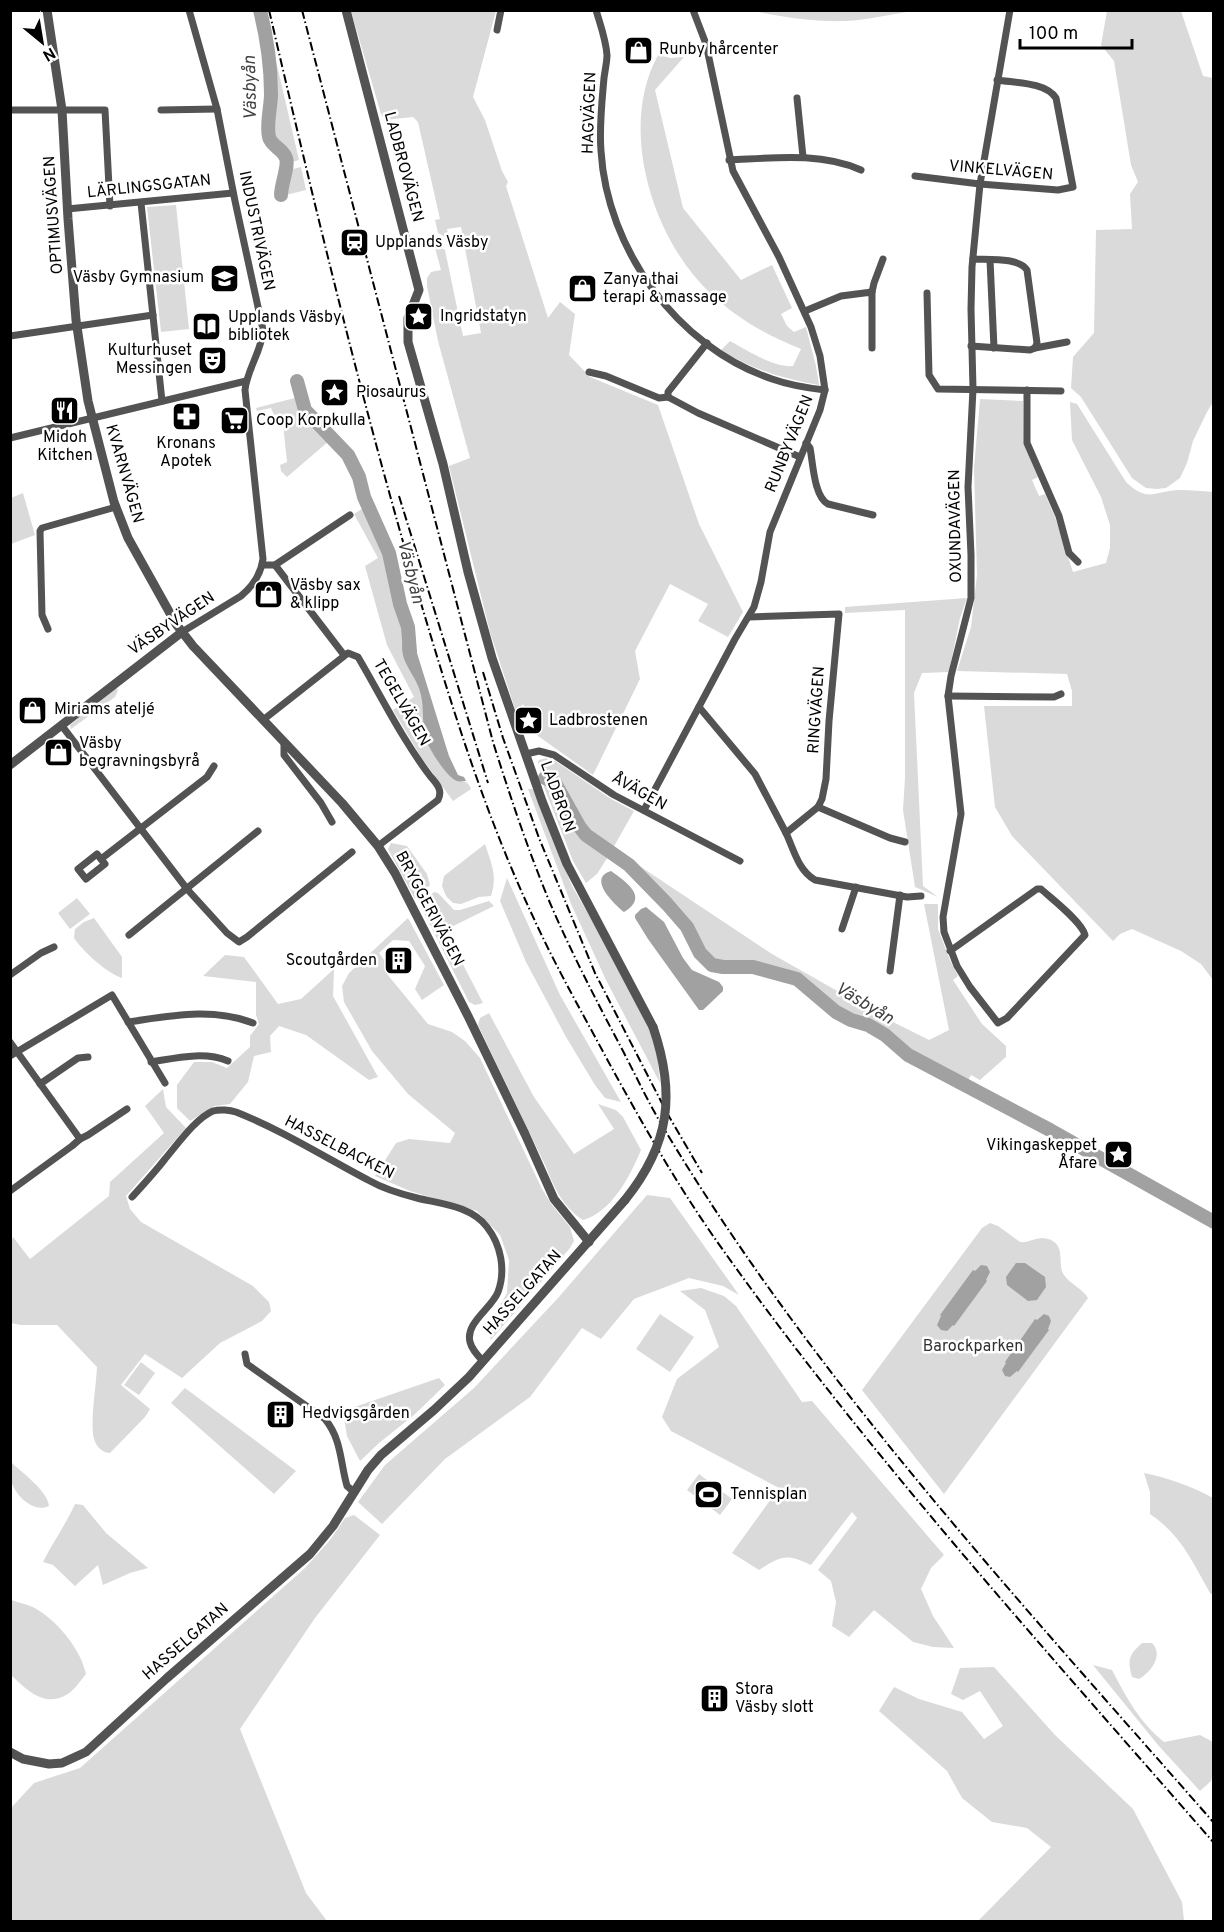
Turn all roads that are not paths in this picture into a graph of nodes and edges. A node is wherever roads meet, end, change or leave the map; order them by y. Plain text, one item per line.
1 (47, 10) edge
2 (189, 10) edge
3 (346, 10) edge
4 (501, 10) edge
5 (596, 10) edge
6 (693, 10) edge
7 (1010, 10) edge
8 (497, 30) dead end
9 (997, 80) junction
10 (797, 99) dead end
11 (10, 110) edge
12 (62, 110) junction
13 (161, 110) dead end
14 (217, 110) junction
15 (802, 157) junction
16 (729, 160) junction
17 (861, 170) dead end
18 (915, 176) dead end
19 (980, 184) junction
20 (233, 193) junction
21 (141, 203) junction
22 (110, 206) junction
23 (68, 210) junction
24 (884, 259) dead end
25 (973, 259) junction
26 (990, 260) junction
27 (872, 292) junction
28 (927, 293) dead end
29 (805, 311) junction
30 (153, 315) junction
31 (77, 326) junction
32 (407, 331) joint
33 (10, 336) edge
34 (1067, 342) dead end
35 (707, 343) junction
36 (971, 346) junction
37 (872, 348) dead end
38 (994, 348) junction
39 (1035, 348) junction
40 (589, 372) dead end
41 (246, 381) junction
42 (973, 389) junction
43 (825, 390) junction
44 (1027, 390) junction
45 (1061, 391) dead end
46 (668, 397) junction
47 (162, 401) junction
48 (93, 417) junction
49 (10, 438) edge
50 (806, 442) junction
51 (800, 457) junction
52 (116, 507) junction
53 (350, 515) dead end
54 (873, 515) dead end
55 (1078, 562) dead end
56 (263, 565) junction
57 (275, 565) junction
58 (749, 617) junction
59 (48, 629) dead end
60 (182, 632) junction
61 (344, 656) junction
62 (1061, 694) dead end
63 (948, 696) junction
64 (699, 707) junction
65 (263, 720) junction
66 (62, 726) junction
67 (284, 743) junction
68 (526, 754) junction
69 (10, 765) edge
70 (214, 766) dead end
71 (818, 807) junction
72 (644, 810) junction
73 (332, 822) dead end
74 (141, 828) junction
75 (258, 831) dead end
76 (786, 833) junction
77 (905, 842) dead end
78 (378, 846) junction
79 (352, 852) dead end
80 (101, 859) dead end
81 (740, 861) dead end
82 (856, 887) junction
83 (187, 890) junction
84 (900, 895) junction
85 (921, 896) dead end
86 (842, 929) dead end
87 (129, 935) dead end
88 (54, 947) dead end
89 (950, 951) junction
90 (890, 972) dead end
91 (10, 975) edge
92 (128, 1022) junction
93 (253, 1023) dead end
94 (10, 1042) edge
95 (14, 1053) edge
96 (88, 1057) dead end
97 (228, 1061) dead end
98 (151, 1062) junction
99 (165, 1083) dead end
100 (40, 1084) junction
101 (127, 1109) dead end
102 (80, 1139) junction
103 (10, 1191) edge
104 (132, 1197) dead end
105 (589, 1242) junction
106 (245, 1354) dead end
107 (483, 1361) junction
108 (354, 1492) junction
109 (10, 1752) edge

1 - 12 street, OPTIMUSVÄGEN
2 - 14 street, INDUSTRIVÄGEN
3 - 32 street, LADBROVÄGEN
4 - 8 street
5 - 35 street, HAGVÄGEN
6 - 16 street, RUNBYVÄGEN
7 - 9 street, OXUNDAVÄGEN
9 - 19 street, OXUNDAVÄGEN
9 - 19 street, VINKELVÄGEN
10 - 15 street
11 - 12 street
12 - 22 street
12 - 23 street, OPTIMUSVÄGEN
13 - 14 street
14 - 20 street, INDUSTRIVÄGEN
15 - 16 street
15 - 17 street
16 - 29 street, RUNBYVÄGEN
18 - 19 street, VINKELVÄGEN
19 - 25 street, OXUNDAVÄGEN
20 - 21 street, LÄRLINGSGATAN
20 - 41 street, INDUSTRIVÄGEN
21 - 22 street, LÄRLINGSGATAN
21 - 30 street
22 - 23 street, LÄRLINGSGATAN
23 - 31 street, OPTIMUSVÄGEN
24 - 27 street
25 - 26 street
25 - 36 street, OXUNDAVÄGEN
26 - 38 street
26 - 39 street
27 - 29 street
27 - 37 street
28 - 42 street
29 - 43 street, RUNBYVÄGEN
30 - 31 street
30 - 47 street
31 - 33 street
31 - 48 street, OPTIMUSVÄGEN
32 - 68 street, LADBRON
34 - 39 street
35 - 43 street, HAGVÄGEN
35 - 46 street
36 - 38 street
36 - 42 street, OXUNDAVÄGEN
38 - 39 street
40 - 46 street
41 - 47 street
41 - 56 street, INDUSTRIVÄGEN
42 - 44 street
42 - 63 street, OXUNDAVÄGEN
43 - 50 street, RUNBYVÄGEN
44 - 45 street
44 - 55 street
46 - 51 street
47 - 48 street
48 - 49 street
48 - 52 street, KVARNVÄGEN
50 - 51 street, RUNBYVÄGEN
50 - 54 street
51 - 58 street, RUNBYVÄGEN
52 - 59 street
52 - 60 street, KVARNVÄGEN
53 - 57 street
56 - 57 street
56 - 60 street, VÄSBYVÄGEN
57 - 61 street
58 - 64 street, RUNBYVÄGEN
58 - 71 street, RINGVÄGEN
60 - 65 street, BRYGGERIVÄGEN
60 - 66 street, VÄSBYVÄGEN
61 - 65 street
61 - 78 street, TEGELVÄGEN
62 - 63 street
63 - 89 street, OXUNDAVÄGEN
64 - 72 street, RUNBYVÄGEN
64 - 76 street
65 - 67 street, BRYGGERIVÄGEN
66 - 69 street, VÄSBYVÄGEN
66 - 74 street
67 - 73 street
67 - 78 street, BRYGGERIVÄGEN
68 - 72 street, ÅVÄGEN
68 - 105 street, LADBRON, bridge
70 - 74 street
71 - 76 street
71 - 77 street
72 - 81 street, ÅVÄGEN
74 - 80 street
74 - 83 street
75 - 83 street
76 - 82 street
78 - 105 street, BRYGGERIVÄGEN
79 - 83 street
82 - 84 street
82 - 86 street
83 - 87 street
84 - 85 street
84 - 90 street
88 - 91 street
89 - 89 street, OXUNDAVÄGEN
92 - 93 street
92 - 95 street
92 - 98 street
94 - 95 street
95 - 100 street
96 - 100 street
97 - 98 street
98 - 99 street
100 - 102 street
101 - 102 street
102 - 103 street
104 - 107 street, HASSELBACKEN
105 - 107 street, HASSELGATAN
106 - 108 street
107 - 108 street, HASSELGATAN
108 - 109 street, HASSELGATAN

